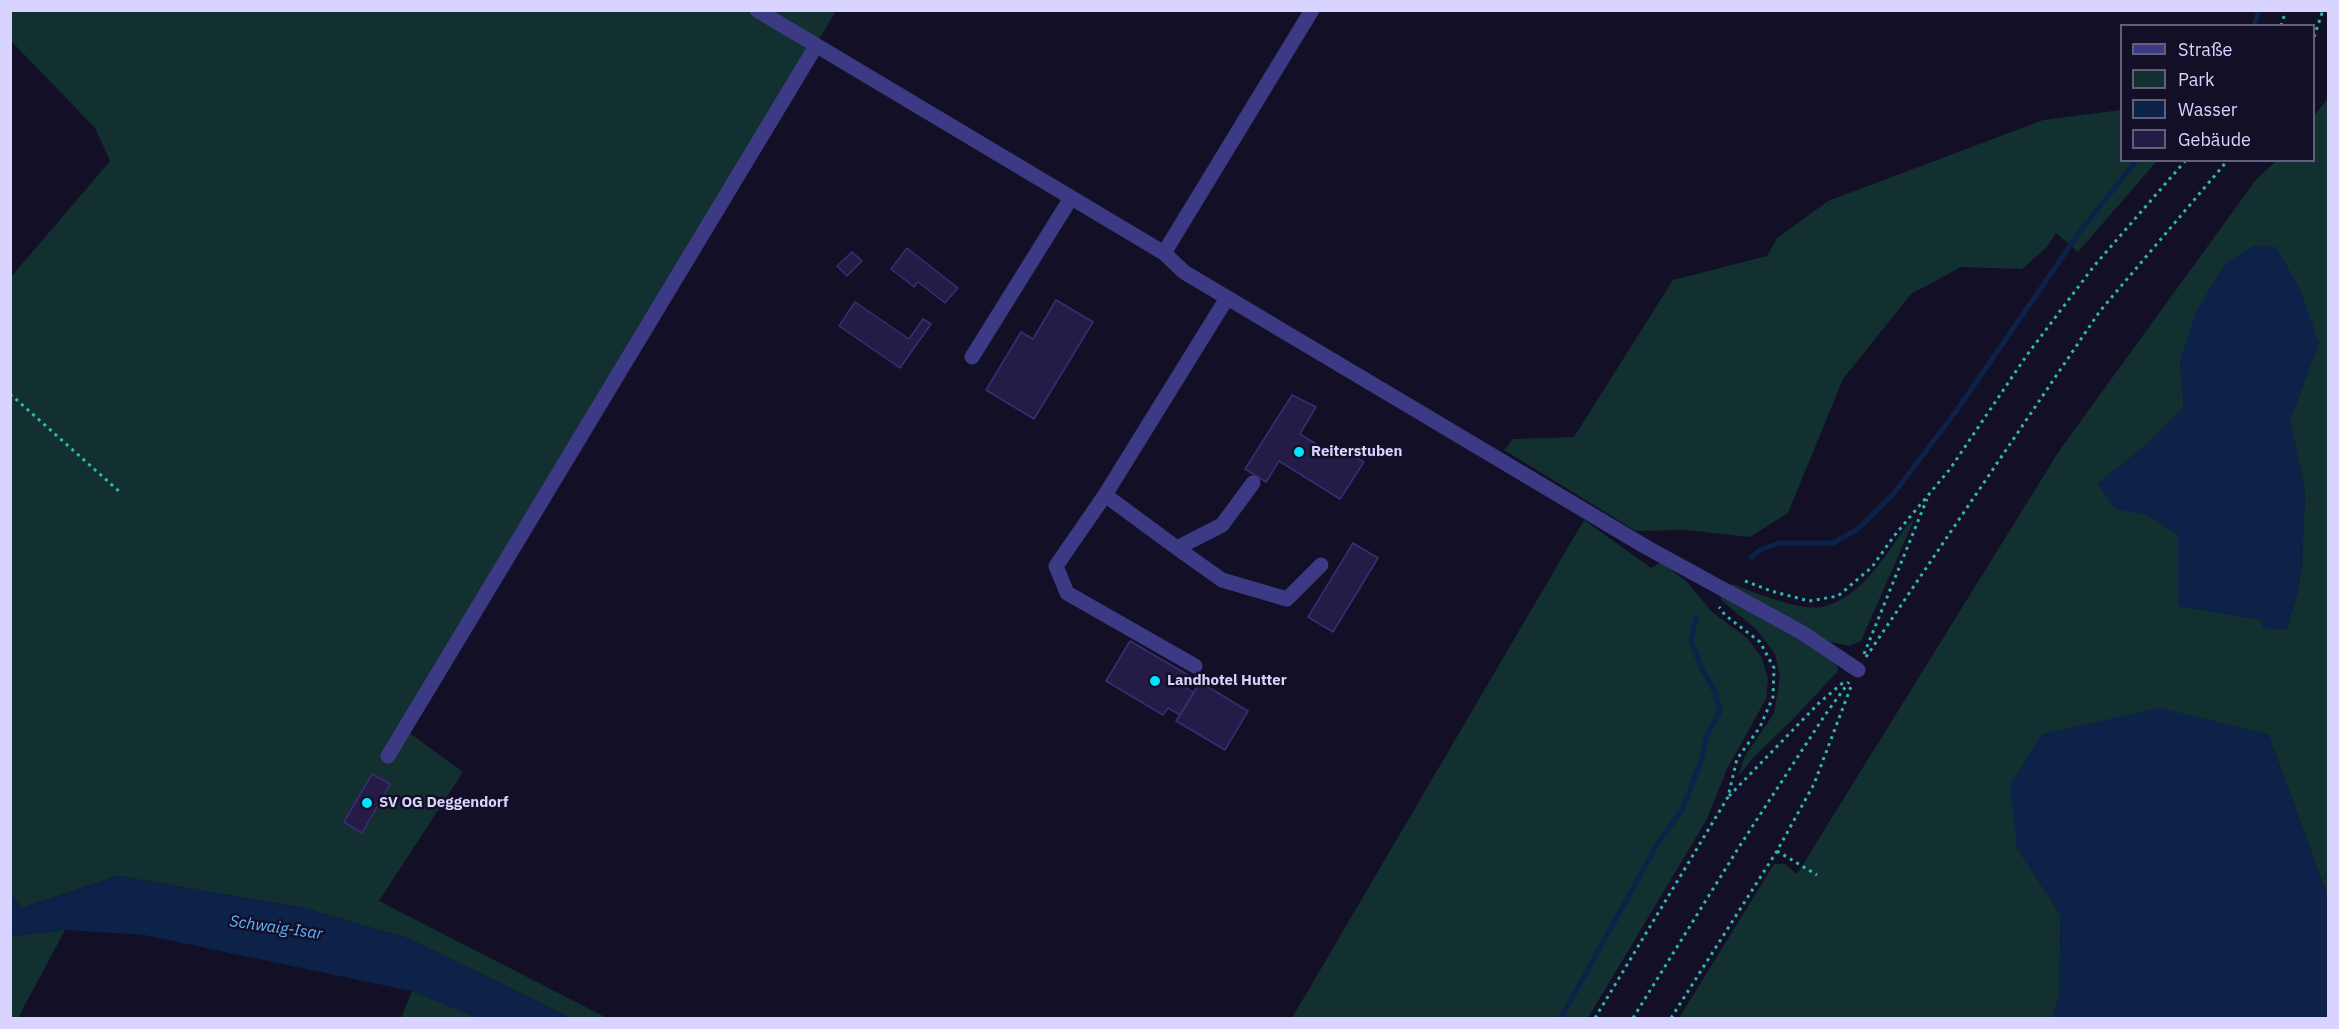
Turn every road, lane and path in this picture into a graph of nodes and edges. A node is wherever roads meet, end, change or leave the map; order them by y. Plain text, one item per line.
1 (758, 10) edge
2 (1312, 10) edge
3 (2323, 10) edge
4 (2315, 32) edge
5 (816, 46) junction
6 (2184, 162) edge
7 (2226, 162) edge
8 (1071, 198) junction
9 (1164, 253) junction
10 (1227, 298) junction
11 (972, 357) dead end
12 (10, 394) edge
13 (1253, 483) dead end
14 (121, 493) dead end
15 (1105, 495) junction
16 (1177, 548) junction
17 (1321, 565) dead end
18 (1744, 580) dead end
19 (1718, 606) dead end
20 (1195, 666) dead end
21 (1858, 670) junction
22 (388, 756) dead end
23 (1777, 851) junction
24 (1816, 875) dead end
25 (1595, 1018) edge
26 (1633, 1018) edge
27 (1671, 1018) edge

1 - 5 lane
2 - 9 lane
3 - 4 path
5 - 8 lane
5 - 22 lane
6 - 18 path
7 - 21 path
8 - 9 lane
8 - 11 lane
9 - 10 lane
10 - 15 lane
10 - 21 lane
12 - 14 path
13 - 16 lane
15 - 16 lane
15 - 20 lane
16 - 17 lane
19 - 25 path
21 - 23 path
21 - 26 path
23 - 24 path
23 - 27 path

